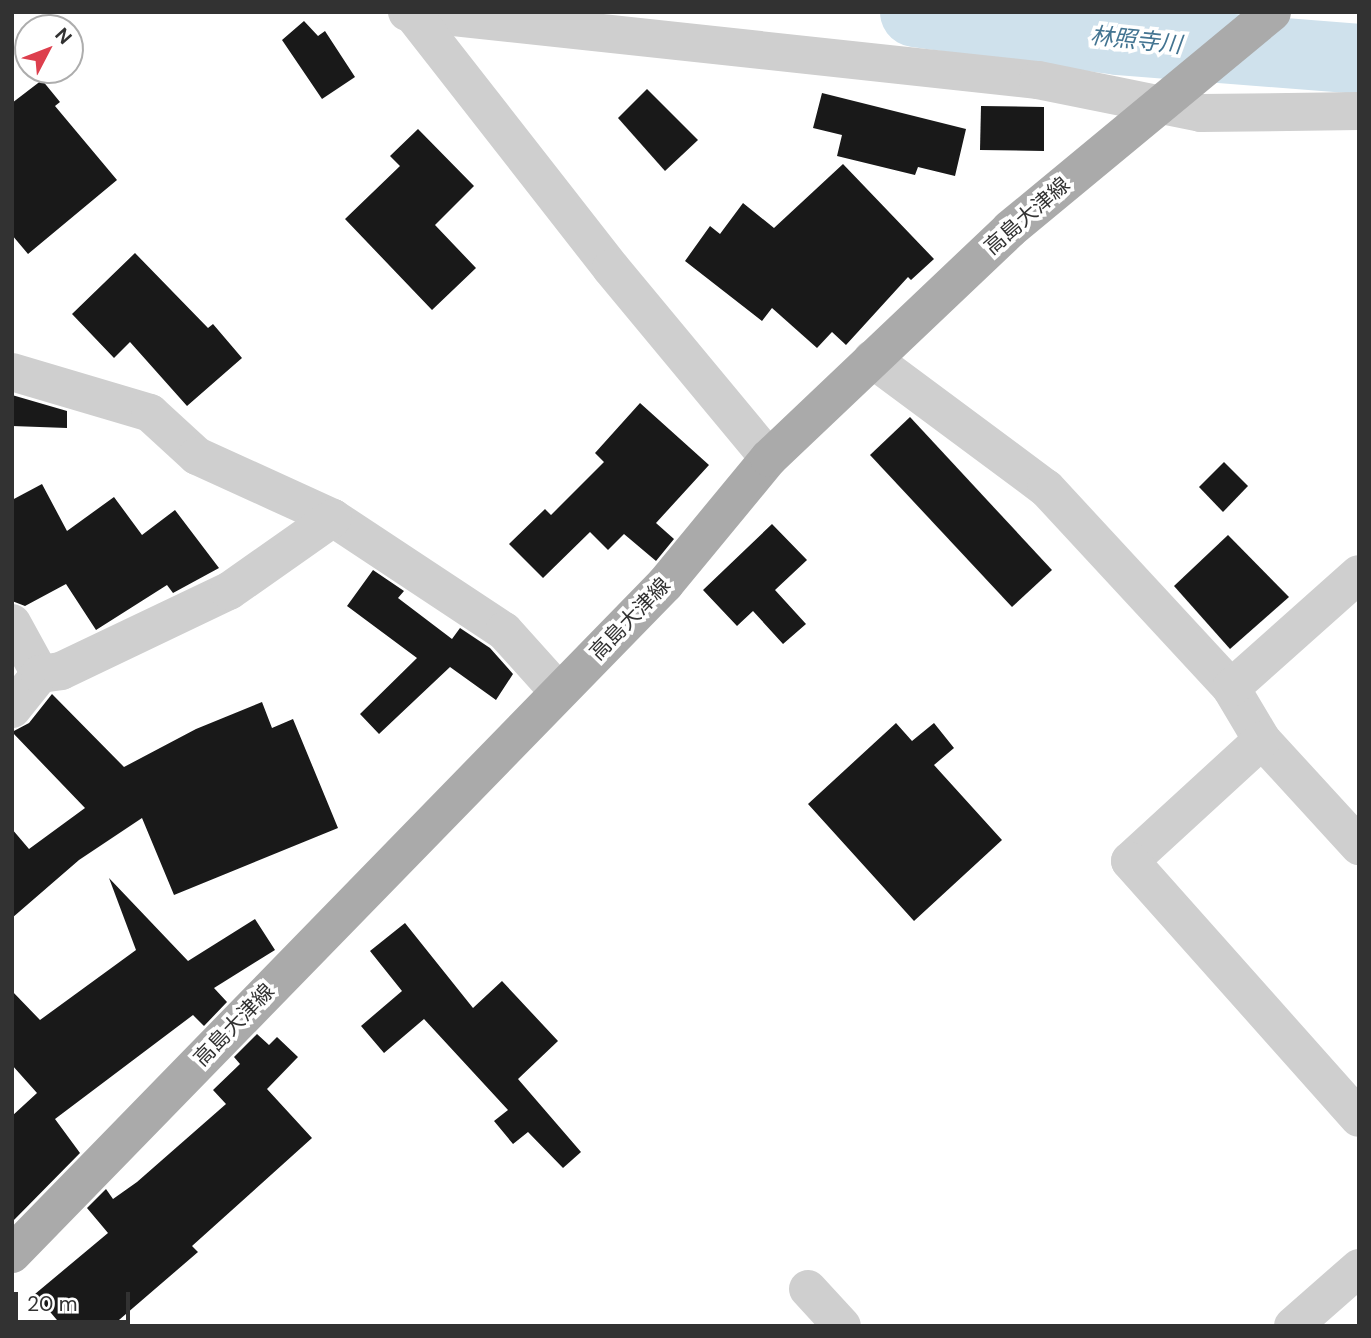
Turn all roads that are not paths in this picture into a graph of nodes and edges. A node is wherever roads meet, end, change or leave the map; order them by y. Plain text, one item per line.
1 (409, 12) edge
2 (1267, 16) edge
3 (1172, 92) junction
4 (1359, 111) edge
5 (872, 359) junction
6 (12, 372) edge
7 (769, 458) junction
8 (333, 518) junction
9 (1359, 574) edge
10 (12, 623) edge
11 (40, 674) junction
12 (1231, 688) junction
13 (559, 692) junction
14 (12, 709) edge
15 (1262, 740) junction
16 (1359, 846) edge
17 (1359, 1118) edge
18 (12, 1254) edge
19 (1359, 1268) edge
20 (808, 1289) dead end
21 (842, 1326) edge
22 (1293, 1326) edge

1 - 3 street
1 - 7 street
2 - 3 main road, 高島大津線
3 - 4 street
3 - 5 main road, 高島大津線
5 - 7 main road, 高島大津線
5 - 12 street
6 - 8 street
7 - 13 main road, 高島大津線
8 - 11 street
8 - 13 street
9 - 12 street
10 - 11 street
11 - 14 street
12 - 15 street
13 - 18 main road, 高島大津線
15 - 16 street
15 - 17 street
19 - 22 street
20 - 21 street

